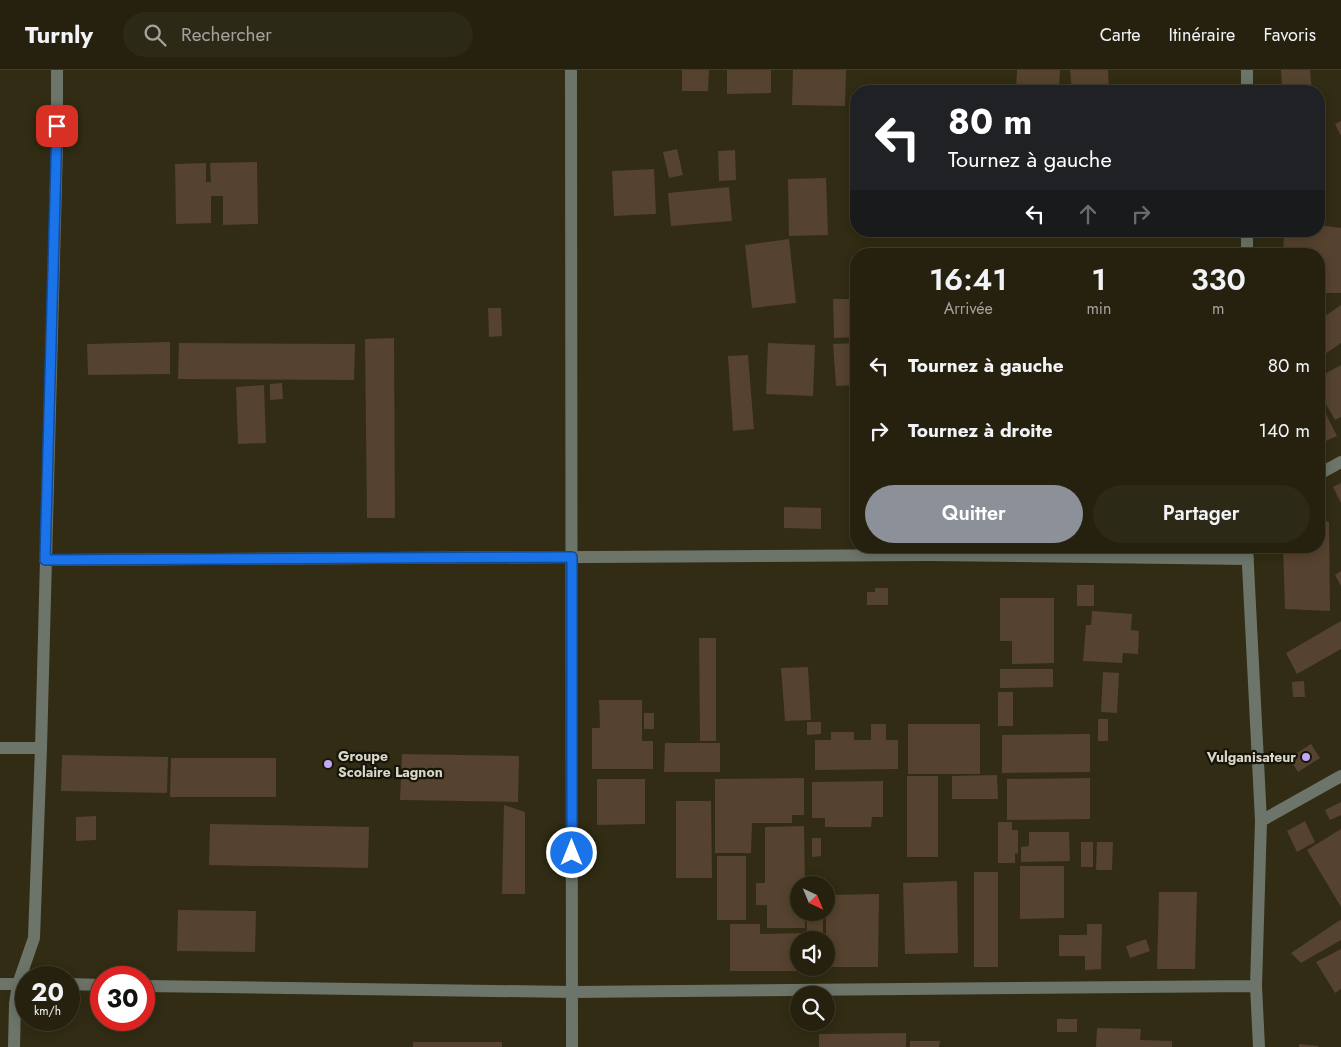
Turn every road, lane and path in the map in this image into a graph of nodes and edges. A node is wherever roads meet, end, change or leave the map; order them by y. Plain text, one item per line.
1 (57, 70) edge
2 (571, 70) edge
3 (1247, 70) edge
4 (1247, 85) edge
5 (1341, 462) edge
6 (1325, 471) edge
7 (1248, 553) edge
8 (572, 557) junction
9 (45, 560) junction
10 (0, 748) edge
11 (41, 748) junction
12 (1341, 776) edge
13 (1261, 821) junction
14 (27, 966) edge
15 (0, 984) edge
16 (15, 984) edge
17 (155, 986) edge
18 (1256, 986) junction
19 (572, 992) junction
20 (15, 1004) edge
21 (14, 1047) edge
22 (572, 1047) edge
23 (1259, 1047) edge

1 - 9 street
2 - 8 street
3 - 4 street
5 - 6 street
7 - 8 street
7 - 13 street
8 - 9 street
8 - 19 street
9 - 11 street
10 - 11 street
11 - 14 street
12 - 13 street
13 - 18 street
15 - 16 street
17 - 19 street
18 - 19 street
18 - 23 street
19 - 22 street
20 - 21 street

